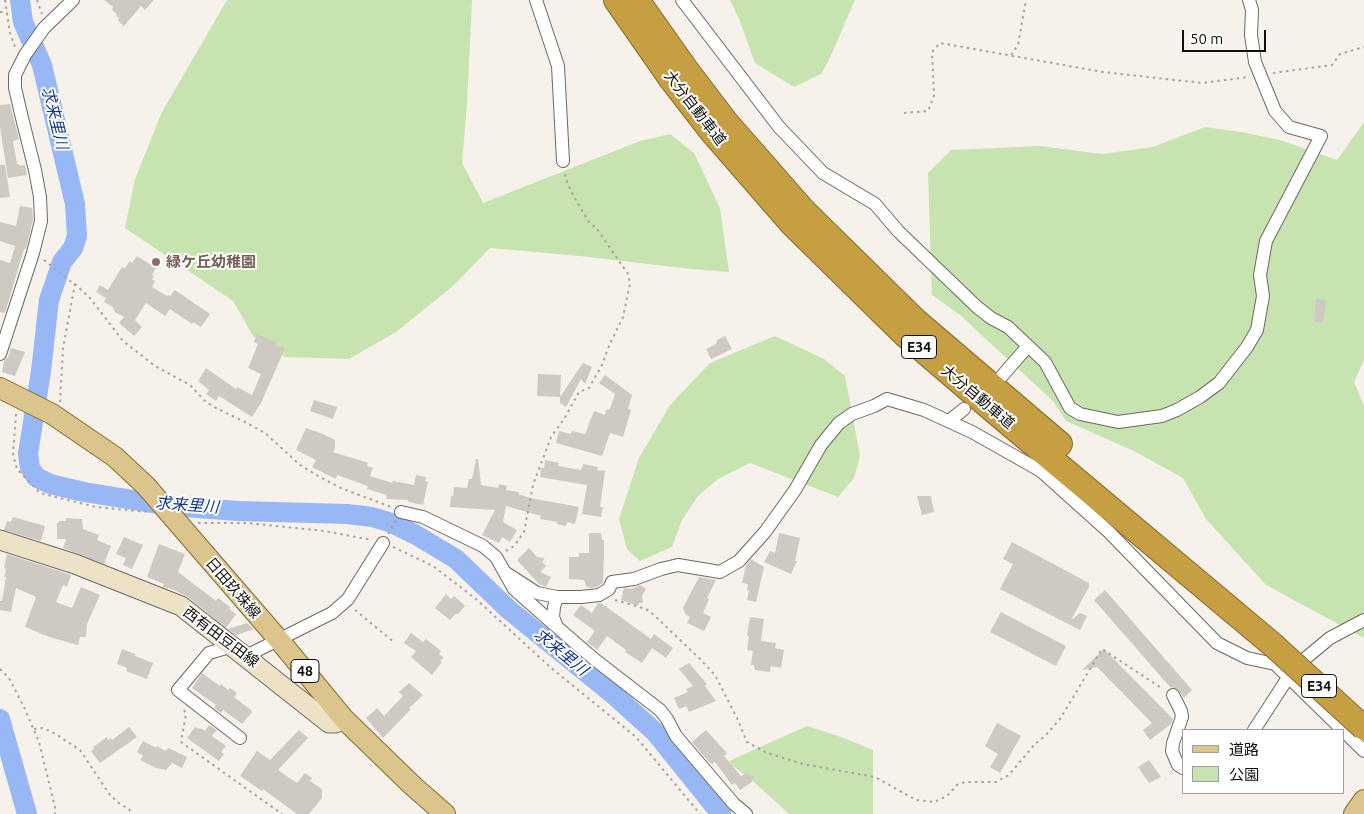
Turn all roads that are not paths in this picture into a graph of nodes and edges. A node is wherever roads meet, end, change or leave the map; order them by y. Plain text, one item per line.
1 (73, 0) edge
2 (536, 0) edge
3 (616, 0) edge
4 (637, 0) edge
5 (682, 0) edge
6 (1249, 0) edge
7 (563, 161) road end
8 (1028, 346) junction
9 (0, 354) edge
10 (1002, 376) dead end
11 (2, 389) edge
12 (964, 409) dead end
13 (949, 421) junction
14 (400, 514) road end
15 (0, 540) edge
16 (383, 543) road end
17 (506, 574) junction
18 (557, 597) junction
19 (1364, 620) edge
20 (557, 627) junction
21 (1278, 639) junction
22 (279, 640) junction
23 (239, 651) junction
24 (1289, 677) junction
25 (1174, 695) road end
26 (1364, 707) edge
27 (344, 719) junction
28 (1364, 728) edge
29 (1255, 729) edge
30 (1342, 729) edge
31 (1344, 731) edge
32 (240, 738) dead end
33 (1364, 751) edge
34 (1182, 767) edge
35 (1364, 800) edge
36 (445, 814) edge
37 (746, 814) edge
38 (1354, 814) edge

1 - 9 street
2 - 7 street
3 - 21 highway, 大分自動車道 / E34
4 - 21 highway, 大分自動車道 / E34
5 - 8 street
6 - 8 street
8 - 10 street
11 - 22 main road, 日田玖珠線 / 48
12 - 13 street
13 - 18 street
13 - 24 street
14 - 17 street
15 - 23 main road, 西有田豆田線
16 - 22 street
17 - 18 street
17 - 20 street
18 - 20 street
19 - 24 street
20 - 37 street
21 - 26 highway, 大分自動車道 / E34
21 - 28 highway, 大分自動車道 / E34, bridge
22 - 23 street
22 - 27 main road, 日田玖珠線 / 48
23 - 27 main road, 西有田豆田線
23 - 32 street
24 - 29 street
24 - 30 street
25 - 34 street
27 - 36 main road, 日田玖珠線 / 48
31 - 33 street
35 - 38 main road

